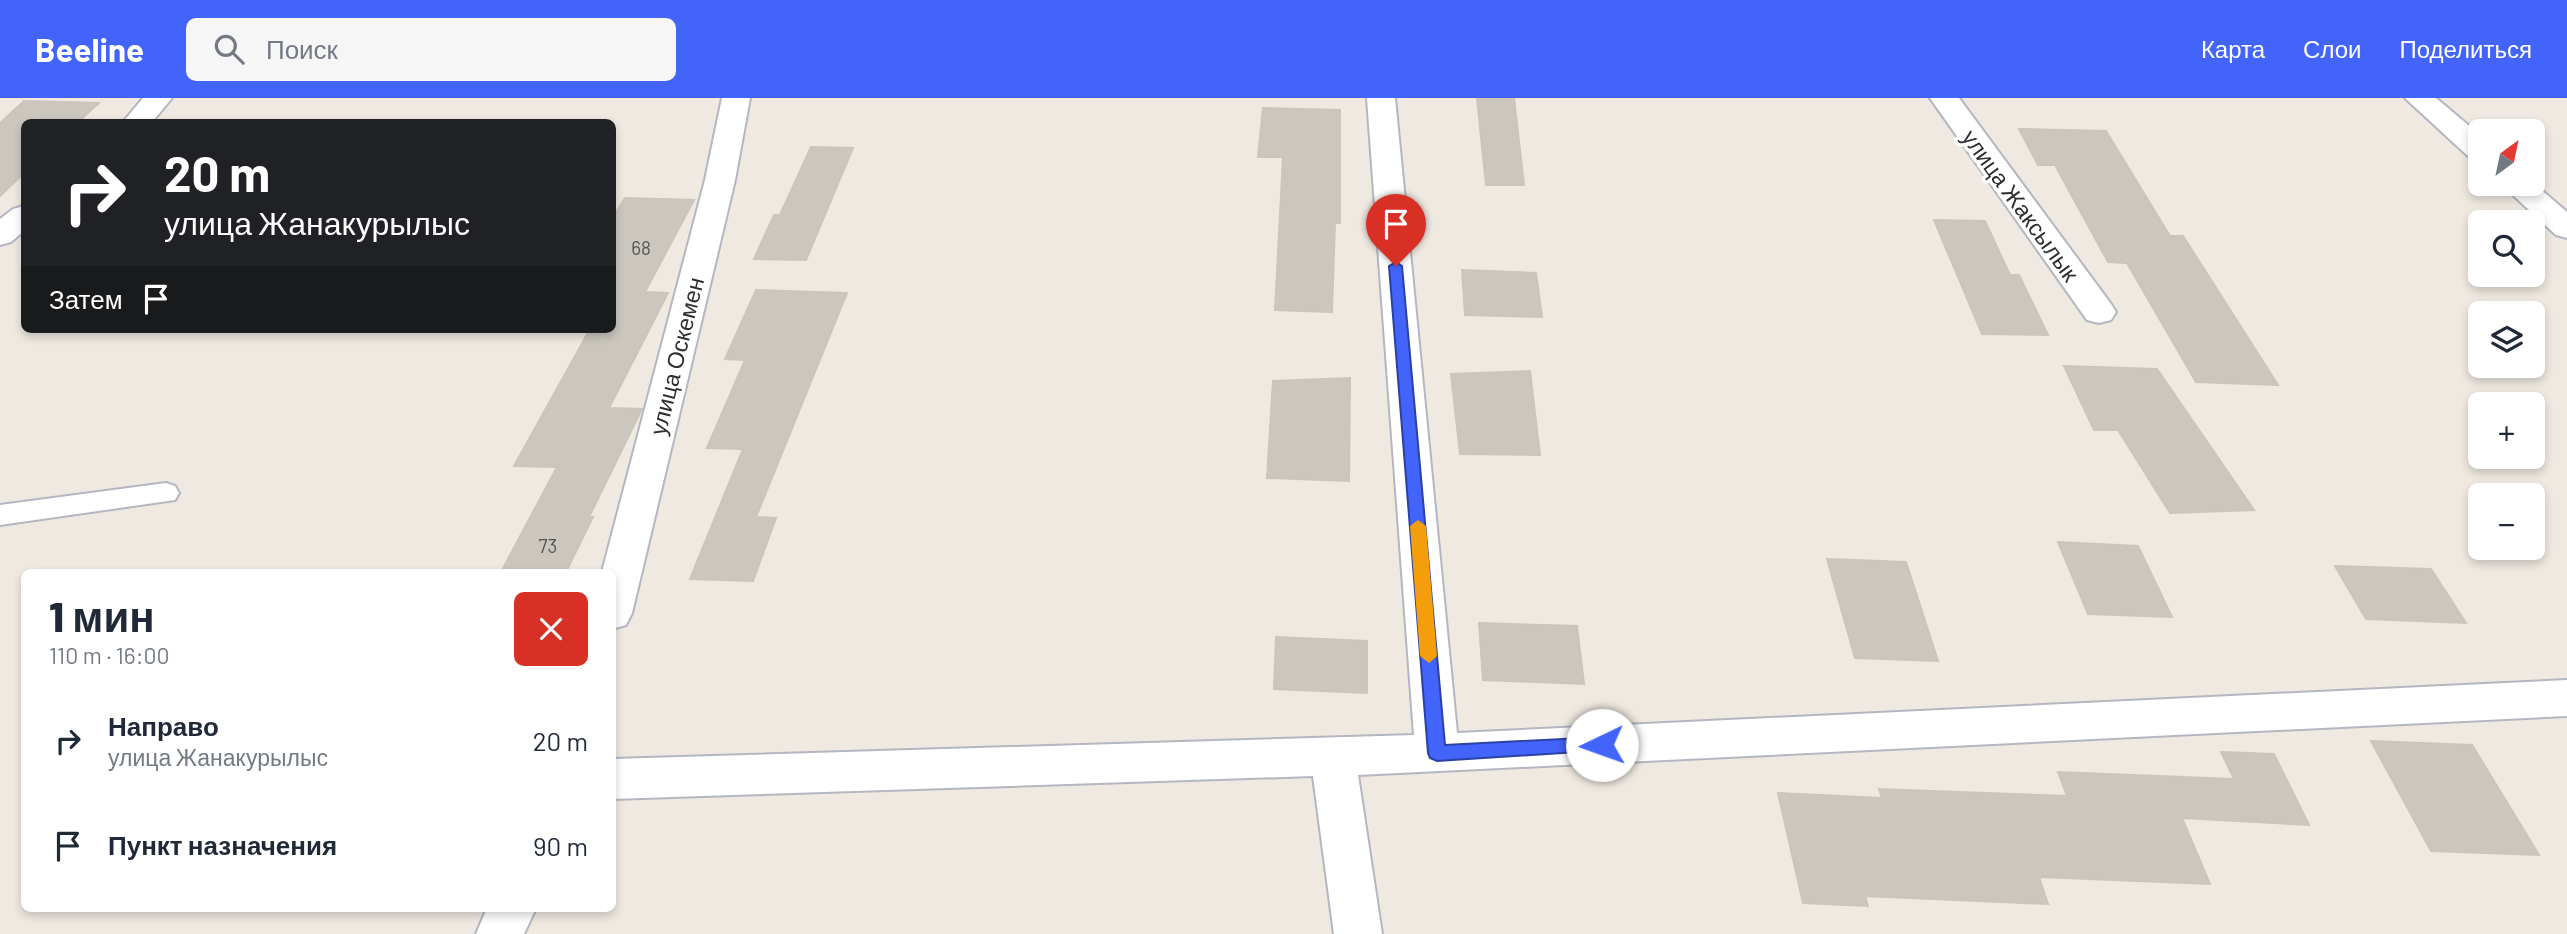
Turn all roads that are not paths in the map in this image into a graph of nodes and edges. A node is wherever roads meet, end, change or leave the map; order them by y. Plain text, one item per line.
1 (158, 98) edge
2 (736, 98) edge
3 (1381, 98) edge
4 (1944, 98) edge
5 (2419, 98) edge
6 (140, 119) edge
7 (2468, 141) edge
8 (2530, 196) edge
9 (21, 218) edge
10 (2567, 228) edge
11 (0, 236) edge
12 (2099, 312) dead end
13 (166, 493) dead end
14 (0, 515) edge
15 (616, 597) edge
16 (2567, 698) edge
17 (1437, 753) junction
18 (1333, 756) junction
19 (616, 779) edge
20 (510, 912) edge
21 (500, 934) edge
22 (1358, 934) edge

1 - 6 street
2 - 15 street, улица Оскемен
3 - 17 street
4 - 12 street, улица Жаксылык
5 - 7 street
8 - 10 street
9 - 11 street
13 - 14 lane
16 - 17 street
17 - 18 street
18 - 19 street
18 - 22 street
20 - 21 street

